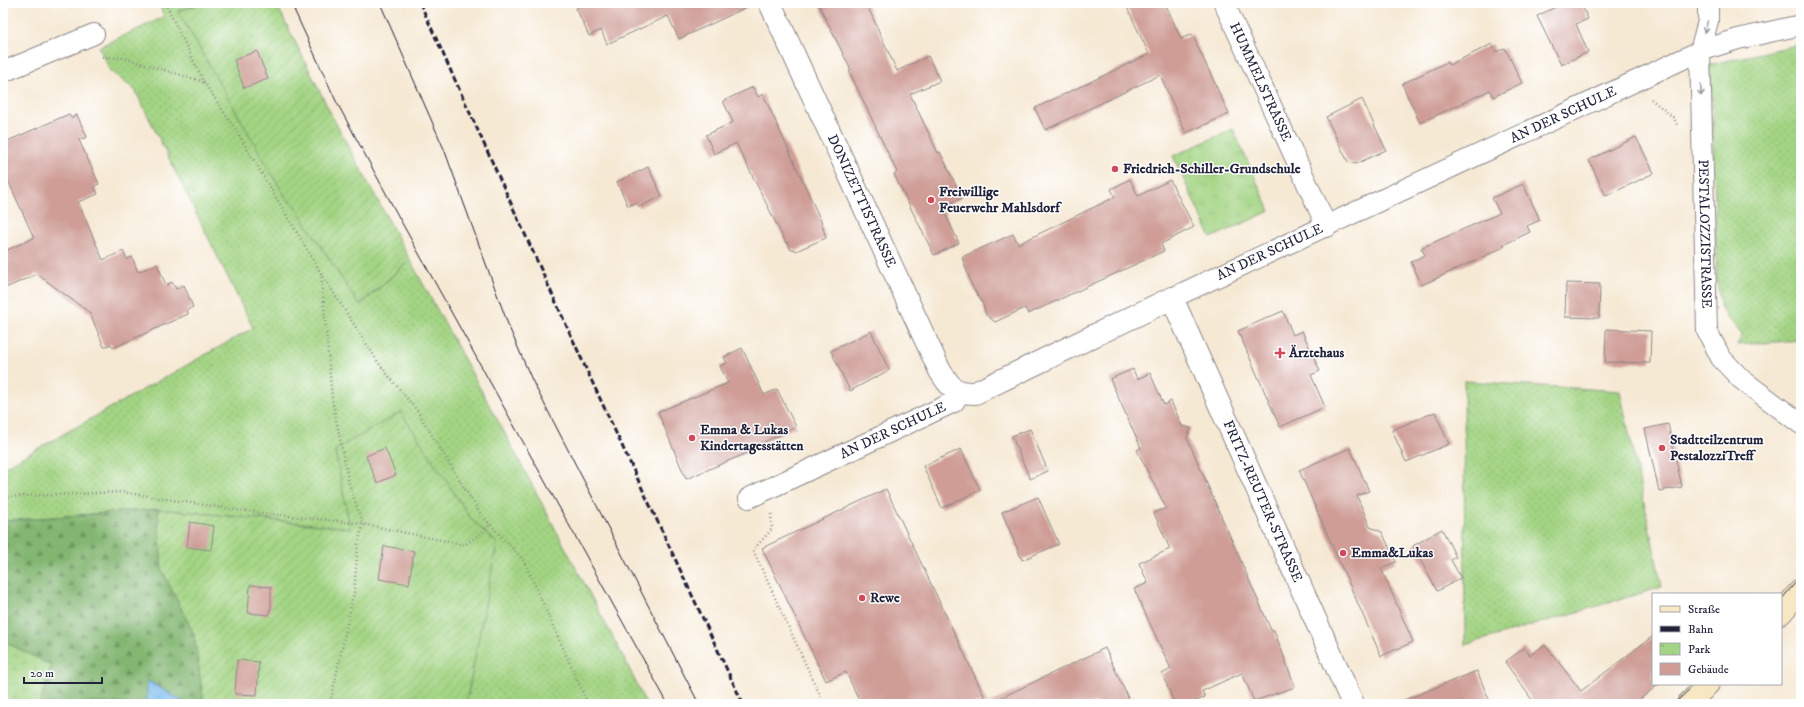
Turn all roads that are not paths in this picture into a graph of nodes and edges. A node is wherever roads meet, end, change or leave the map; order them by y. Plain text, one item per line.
1 (770, 3) edge
2 (1224, 3) edge
3 (1708, 3) edge
4 (1801, 24) edge
5 (89, 36) road end
6 (1700, 51) junction
7 (3, 72) edge
8 (1327, 227) junction
9 (1172, 298) junction
10 (960, 393) junction
11 (1801, 424) edge
12 (749, 498) dead end
13 (1801, 590) edge
14 (1782, 612) edge
15 (1707, 685) edge
16 (1353, 704) edge
17 (1688, 704) edge

1 - 10 street, DONIZETTISTRASSE
2 - 8 street, HUMMELSTRASSE
3 -> 6 street, PESTALOZZISTRASSE
4 - 6 street, AN DER SCHULE
5 - 7 street
6 - 8 street, AN DER SCHULE
6 -> 11 street, PESTALOZZISTRASSE
8 - 9 street, AN DER SCHULE
9 - 10 street, AN DER SCHULE
9 - 16 street, FRITZ-REUTER-STRASSE
10 - 12 street, AN DER SCHULE
13 - 14 main road
15 - 17 main road

